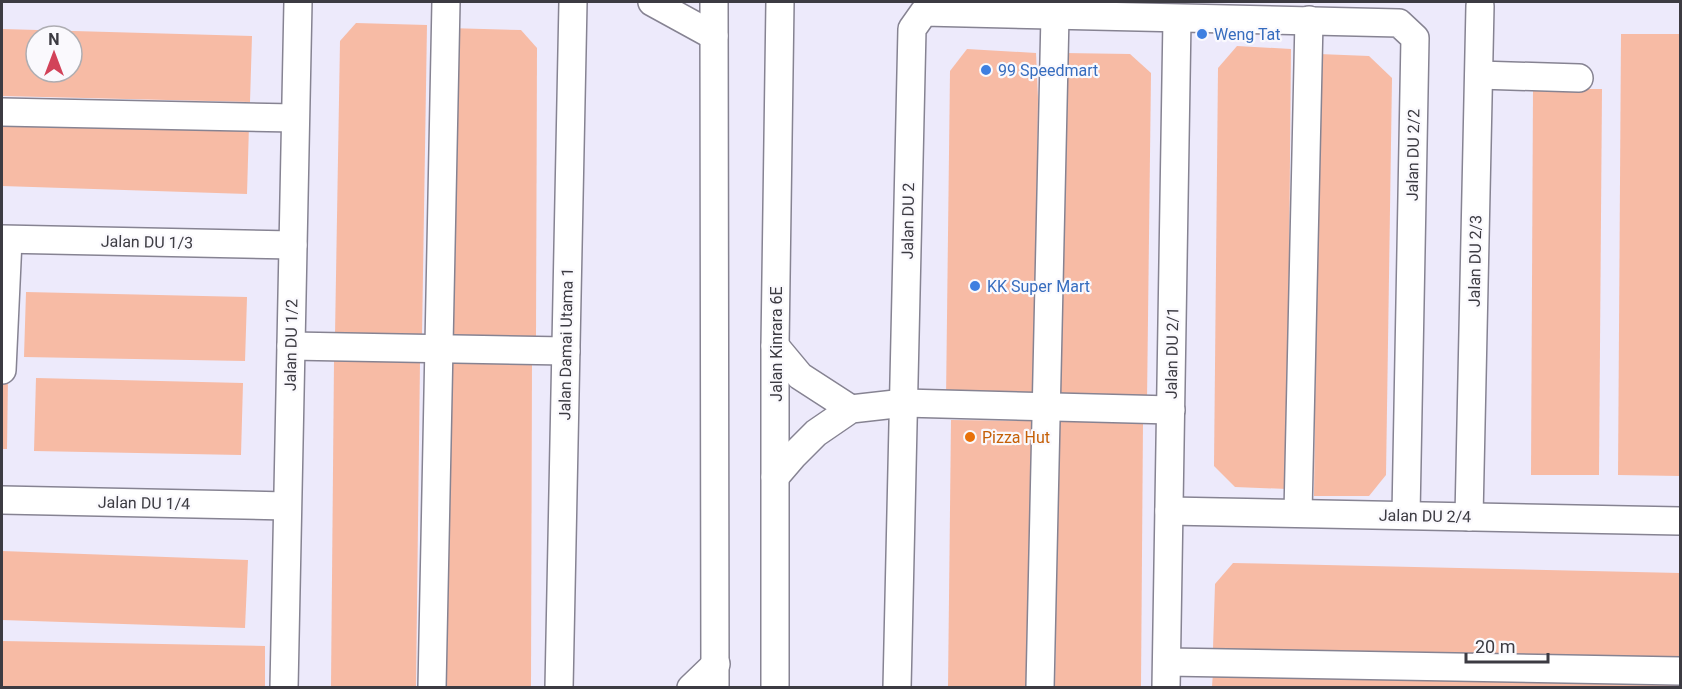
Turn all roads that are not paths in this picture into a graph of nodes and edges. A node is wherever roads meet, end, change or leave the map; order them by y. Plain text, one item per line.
1 (298, 2) edge
2 (446, 2) edge
3 (573, 2) edge
4 (652, 2) edge
5 (714, 2) edge
6 (780, 2) edge
7 (1480, 6) dead end
8 (1055, 15) junction
9 (1177, 19) junction
10 (1309, 21) junction
11 (714, 36) junction
12 (1479, 75) junction
13 (1579, 78) dead end
14 (2, 112) edge
15 (295, 118) junction
16 (5, 239) edge
17 (293, 245) junction
18 (291, 346) junction
19 (775, 346) junction
20 (439, 349) junction
21 (566, 351) junction
22 (2, 370) edge
23 (904, 403) junction
24 (1046, 406) junction
25 (851, 409) junction
26 (1171, 410) junction
27 (775, 477) junction
28 (2, 500) edge
29 (287, 506) junction
30 (1169, 511) junction
31 (1298, 513) junction
32 (1406, 515) junction
33 (1469, 517) junction
34 (1680, 521) edge
35 (1680, 671) edge
36 (1166, 674) edge
37 (715, 676) edge
38 (284, 687) edge
39 (432, 687) edge
40 (559, 687) edge
41 (691, 687) edge
42 (775, 687) edge
43 (897, 687) edge
44 (1040, 687) edge

1 - 15 street, Jalan DU 1/2
2 - 20 street
3 - 21 street, Jalan Damai Utama 1
4 - 11 street
5 - 11 street
6 - 19 street, Jalan Kinrara 6E
7 - 12 street, Jalan DU 2/3
8 - 9 street, Jalan DU 2
8 - 23 street, Jalan DU 2
8 - 24 street
9 - 10 street, Jalan DU 2/2
9 - 26 street, Jalan DU 2/1
10 - 31 street
10 - 32 street, Jalan DU 2/2
11 - 37 street
12 - 13 street
12 - 33 street, Jalan DU 2/3
14 - 15 street
15 - 17 street, Jalan DU 1/2
16 - 17 street, Jalan DU 1/3
16 - 22 street
17 - 18 street, Jalan DU 1/2
18 - 20 street
18 - 29 street, Jalan DU 1/2
19 - 25 street
19 - 27 street, Jalan Kinrara 6E
20 - 21 street
20 - 39 street
21 - 40 street, Jalan Damai Utama 1
23 - 24 street
23 - 25 street
23 - 43 street, Jalan DU 2
24 - 26 street
24 - 44 street
25 - 27 street
26 - 30 street, Jalan DU 2/1
27 - 42 street, Jalan Kinrara 6E
28 - 29 street, Jalan DU 1/4
29 - 38 street, Jalan DU 1/2
30 - 31 street, Jalan DU 2/4
30 - 36 street, Jalan DU 2/1
31 - 32 street, Jalan DU 2/4
32 - 33 street, Jalan DU 2/4
33 - 34 street, Jalan DU 2/4
35 - 36 street
37 - 41 street

